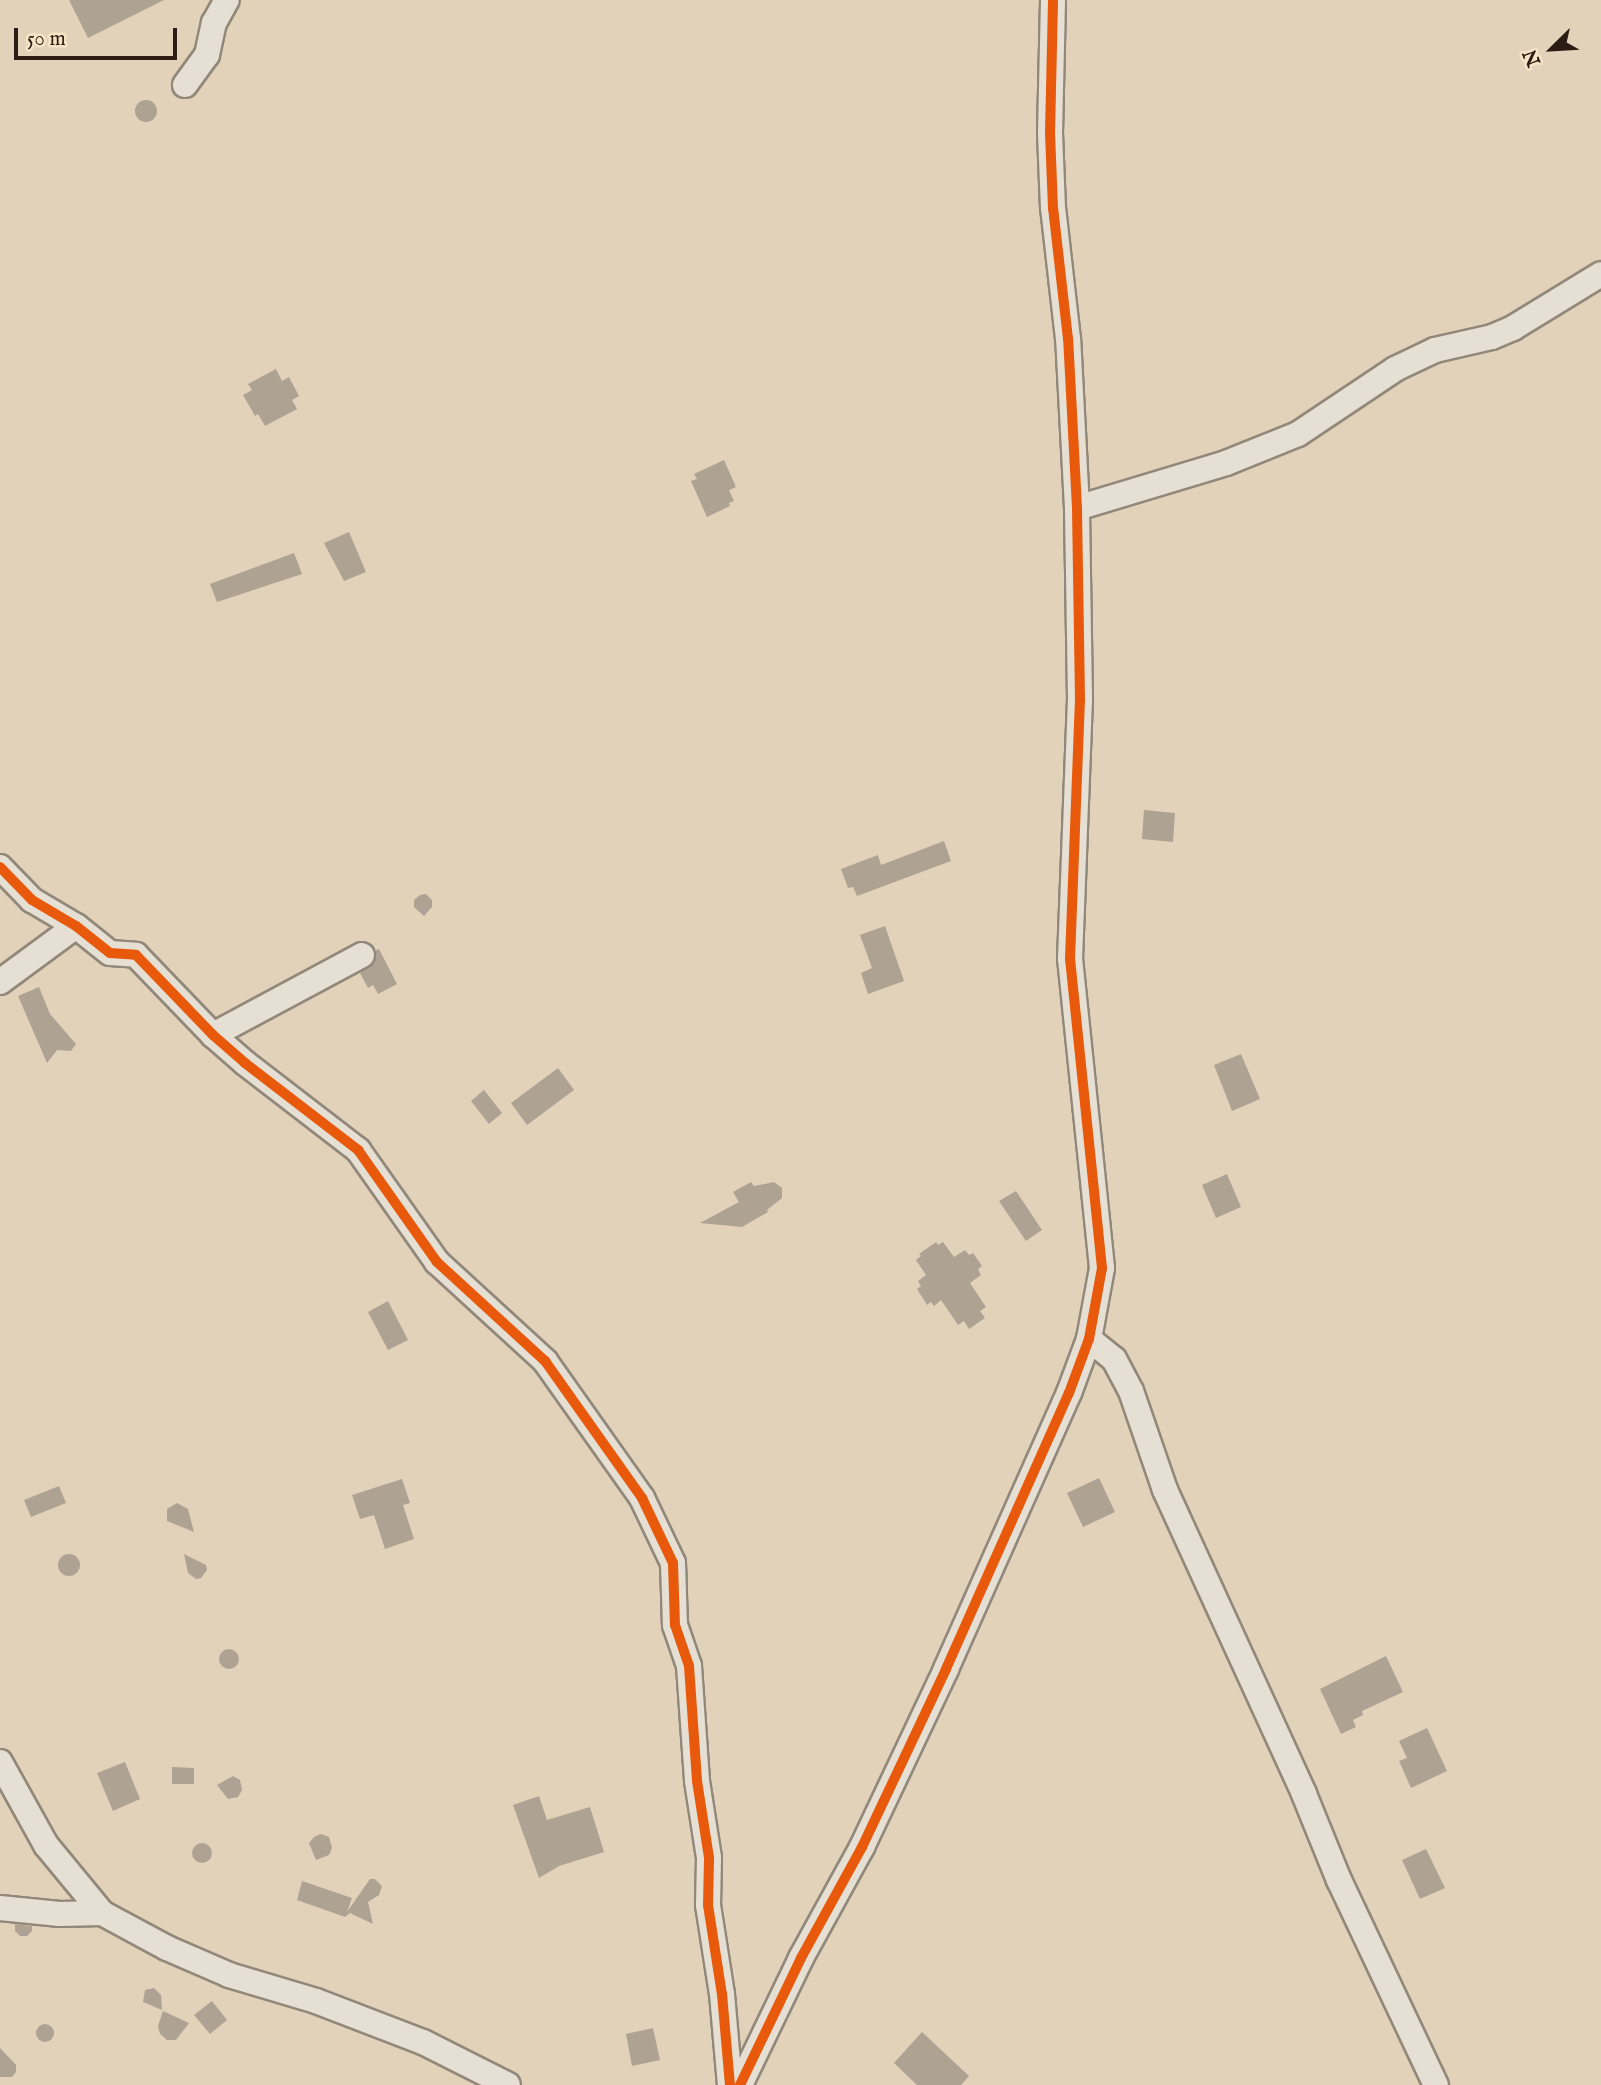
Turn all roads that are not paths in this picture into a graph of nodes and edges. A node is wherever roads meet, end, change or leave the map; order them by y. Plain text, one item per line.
1 (227, 0) edge
2 (1053, 0) edge
3 (185, 85) dead end
4 (1601, 274) edge
5 (1077, 508) junction
6 (0, 867) edge
7 (76, 926) junction
8 (362, 955) dead end
9 (0, 982) edge
10 (214, 1035) junction
11 (1089, 1339) junction
12 (0, 1762) edge
13 (0, 1908) edge
14 (102, 1913) junction
15 (508, 2085) edge
16 (730, 2085) edge
17 (740, 2085) edge
18 (1436, 2085) edge

1 - 3 street
2 - 5 street
4 - 5 street
5 - 11 street
6 - 7 street
7 - 9 street
7 - 10 street
8 - 10 street
10 - 16 street
11 - 17 street
11 - 18 street
12 - 14 street
13 - 14 street
14 - 15 street

